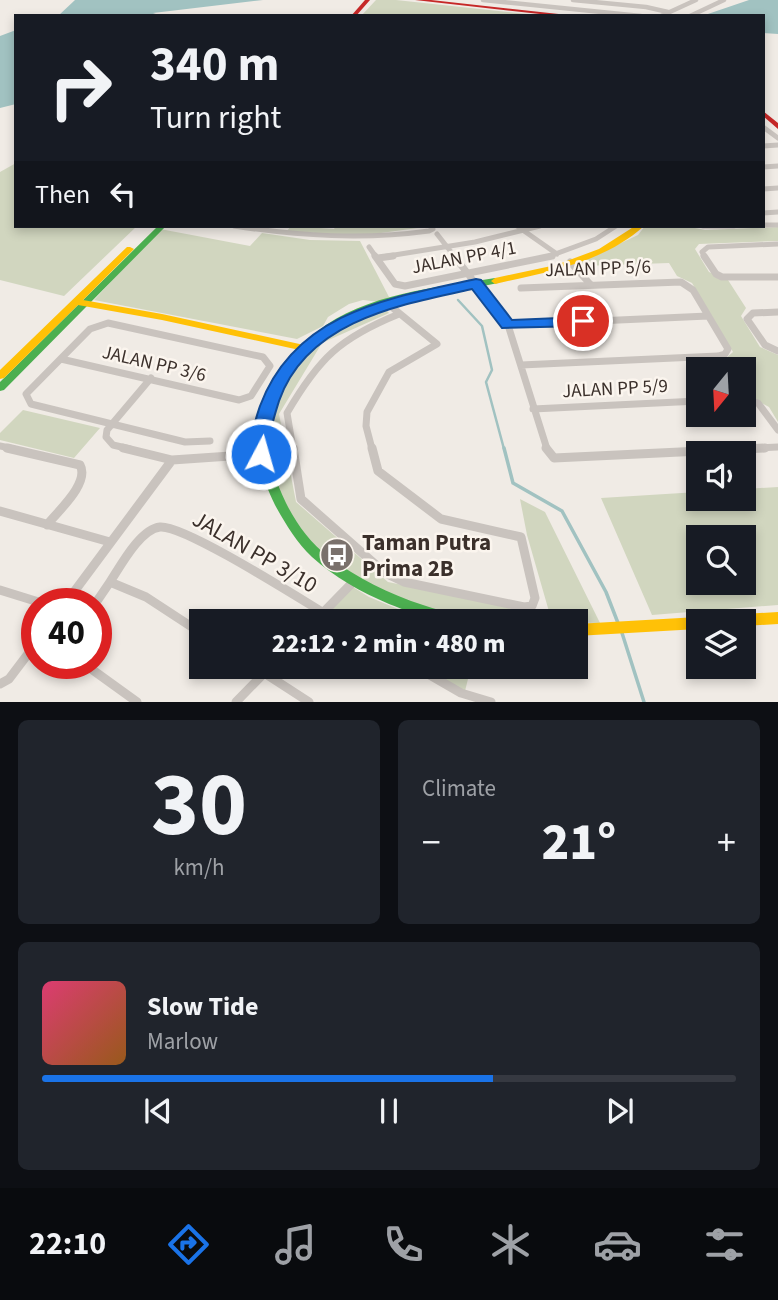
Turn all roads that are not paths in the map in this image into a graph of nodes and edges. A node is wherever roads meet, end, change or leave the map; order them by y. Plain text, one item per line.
1 (368, 0) edge
2 (416, 0) edge
3 (483, 0) edge
4 (573, 0) edge
5 (696, 0) edge
6 (724, 0) edge
7 (516, 2) edge
8 (668, 12) junction
9 (355, 14) edge
10 (555, 14) edge
11 (623, 14) edge
12 (664, 14) edge
13 (694, 14) edge
14 (765, 115) edge
15 (778, 127) edge
16 (151, 228) edge
17 (160, 228) edge
18 (249, 228) edge
19 (520, 228) edge
20 (613, 228) edge
21 (637, 228) edge
22 (434, 230) edge
23 (778, 244) edge
24 (369, 247) dead end
25 (447, 247) junction
26 (557, 254) junction
27 (378, 258) junction
28 (570, 262) junction
29 (468, 272) junction
30 (778, 277) edge
31 (476, 284) junction
32 (591, 285) junction
33 (521, 288) dead end
34 (82, 303) junction
35 (388, 304) junction
36 (778, 312) edge
37 (399, 314) junction
38 (708, 316) junction
39 (508, 325) junction
40 (304, 348) junction
41 (778, 351) edge
42 (61, 359) junction
43 (521, 365) junction
44 (0, 376) edge
45 (151, 378) junction
46 (0, 388) edge
47 (686, 402) edge
48 (756, 404) edge
49 (533, 409) junction
50 (112, 423) junction
51 (778, 430) edge
52 (210, 441) dead end
53 (0, 446) edge
54 (778, 447) edge
55 (261, 454) junction
56 (172, 460) junction
57 (0, 511) edge
58 (47, 525) junction
59 (110, 542) junction
60 (355, 580) junction
61 (110, 582) junction
62 (77, 588) edge
63 (106, 588) edge
64 (0, 590) edge
65 (21, 597) edge
66 (316, 609) edge
67 (327, 609) edge
68 (414, 609) edge
69 (778, 618) edge
70 (756, 619) edge
71 (686, 623) edge
72 (189, 624) edge
73 (588, 628) edge
74 (21, 663) edge
75 (105, 679) edge
76 (255, 679) edge
77 (277, 679) edge
78 (433, 679) edge
79 (0, 684) edge
80 (459, 697) edge
81 (137, 702) edge
82 (236, 702) edge
83 (309, 702) edge
84 (491, 702) edge

1 - 9 street
2 - 10 street
3 - 7 street
4 - 8 street
5 - 8 street
6 - 13 street
7 - 11 street
8 - 12 street
14 - 15 street
16 - 34 street
17 - 34 street
18 - 22 street
19 - 25 street
19 - 26 street
20 - 26 street, JALAN PP 4/1
21 - 28 street
22 - 25 street
23 - 30 street
24 - 27 street
25 - 27 street
25 - 29 street
26 - 29 street, JALAN PP 4/1
27 - 29 street, JALAN PP 4/1
28 - 31 street
28 - 32 street
29 - 31 street
31 - 35 street
31 - 39 street
32 - 33 street, JALAN PP 5/6
32 - 38 street, JALAN PP 5/6
34 - 40 street
34 - 44 street
34 - 46 street
35 - 37 street
35 - 40 street
36 - 41 street
37 - 37 street
38 - 39 street
38 - 43 street
39 - 43 street
40 - 55 street
42 - 45 street, JALAN PP 3/6
42 - 45 street, JALAN PP 3/6
42 - 50 street
43 - 49 street
45 - 50 street
47 - 49 street, JALAN PP 5/9
48 - 51 street
49 - 54 street
50 - 52 street
50 - 56 street
53 - 58 street
55 - 56 street
55 - 60 street
56 - 59 street
57 - 58 street
58 - 59 street
59 - 62 street
60 - 67 street
60 - 68 street
61 - 63 street
61 - 66 street, JALAN PP 3/10
61 - 72 street
64 - 65 street
69 - 70 street
71 - 73 street
74 - 79 street
75 - 81 street
76 - 82 street
77 - 83 street
78 - 80 street
80 - 84 street

